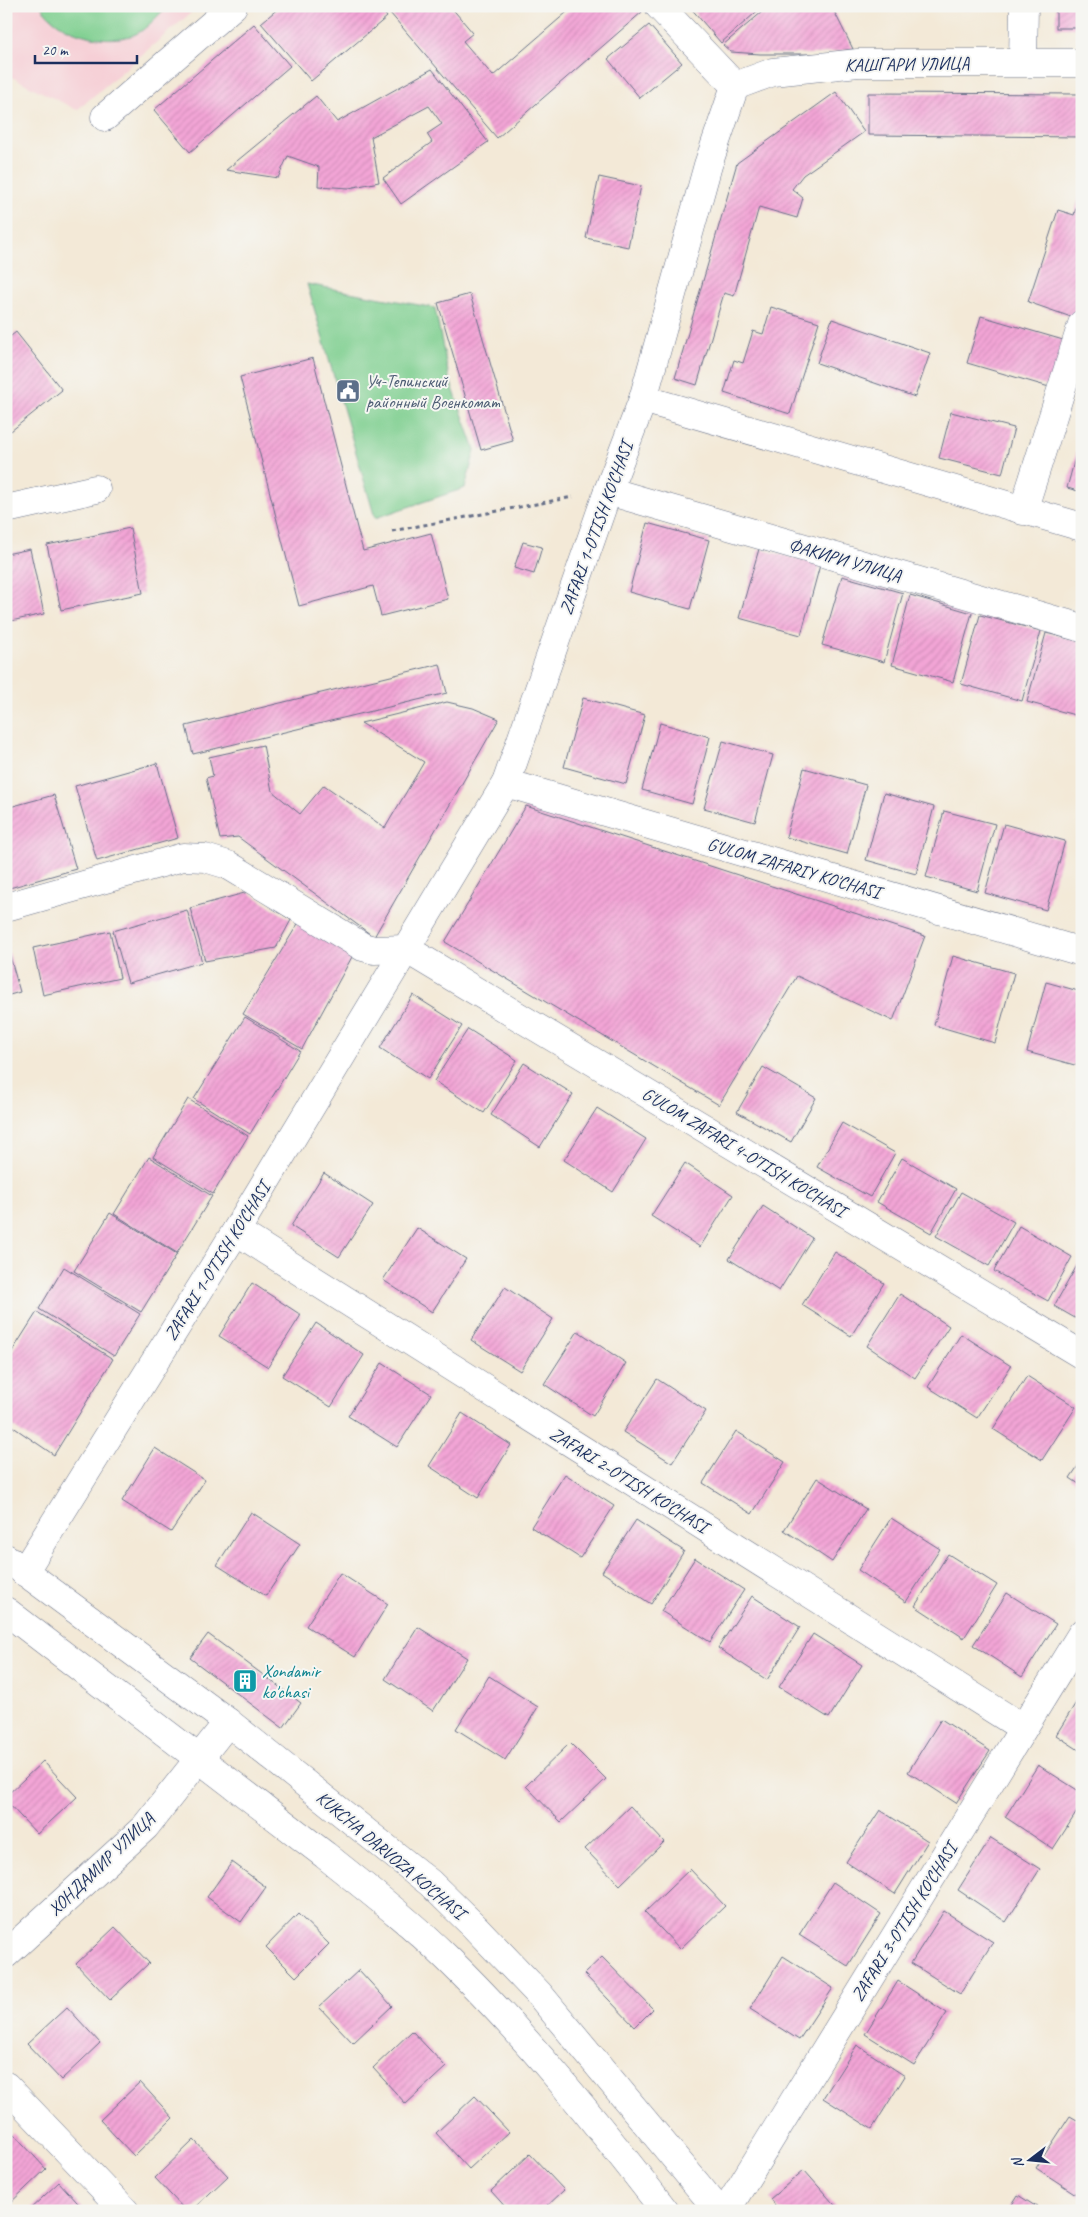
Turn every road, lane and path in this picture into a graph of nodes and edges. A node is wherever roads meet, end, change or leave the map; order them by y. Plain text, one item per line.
1 (233, 6) edge
2 (658, 6) edge
3 (1024, 6) edge
4 (1023, 62) junction
5 (1082, 63) edge
6 (735, 86) junction
7 (105, 118) dead end
8 (1082, 324) edge
9 (643, 398) junction
10 (96, 489) dead end
11 (608, 491) junction
12 (6, 509) edge
13 (1023, 510) junction
14 (1082, 527) edge
15 (392, 531) dead end
16 (1082, 628) edge
17 (506, 783) junction
18 (6, 907) edge
19 (406, 949) junction
20 (1082, 952) edge
21 (236, 1231) junction
22 (1082, 1356) edge
23 (15, 1565) edge
24 (6, 1611) edge
25 (1082, 1633) edge
26 (228, 1722) junction
27 (1023, 1728) junction
28 (199, 1760) junction
29 (6, 1954) edge
30 (6, 2086) edge
31 (125, 2211) edge
32 (665, 2211) edge
33 (719, 2211) edge
34 (726, 2211) edge

1 - 7 street
2 - 6 street
3 - 4 street
4 - 5 street, КАШГАРИ УЛИЦА
4 - 6 street, КАШГАРИ УЛИЦА
6 - 9 street, ZAFARI 1-O'TISH KO'CHASI
8 - 13 street
9 - 11 street, ZAFARI 1-O'TISH KO'CHASI
9 - 13 street
10 - 12 street
11 - 15 path
11 - 16 street, ФАКИРИ УЛИЦА
11 - 17 street, ZAFARI 1-O'TISH KO'CHASI
13 - 14 street
17 - 19 street, ZAFARI 1-O'TISH KO'CHASI
17 - 20 street, G'ULOM ZAFARIY KO'CHASI
18 - 19 street
19 - 21 street, ZAFARI 1-O'TISH KO'CHASI
19 - 22 street, G'ULOM ZAFARI 4-O'TISH KO'CHASI
21 - 23 street, ZAFARI 1-O'TISH KO'CHASI
21 - 27 street, ZAFARI 2-O'TISH KO'CHASI
23 - 26 street, KUKCHA DARVOZA KO'CHASI
24 - 28 street
25 - 27 street, ZAFARI 3-O'TISH KO'CHASI
26 - 28 street, ХОНДАМИР УЛИЦА
26 - 33 street, KUKCHA DARVOZA KO'CHASI
27 - 34 street, ZAFARI 3-O'TISH KO'CHASI
28 - 29 street, ХОНДАМИР УЛИЦА
28 - 32 street
30 - 31 street

